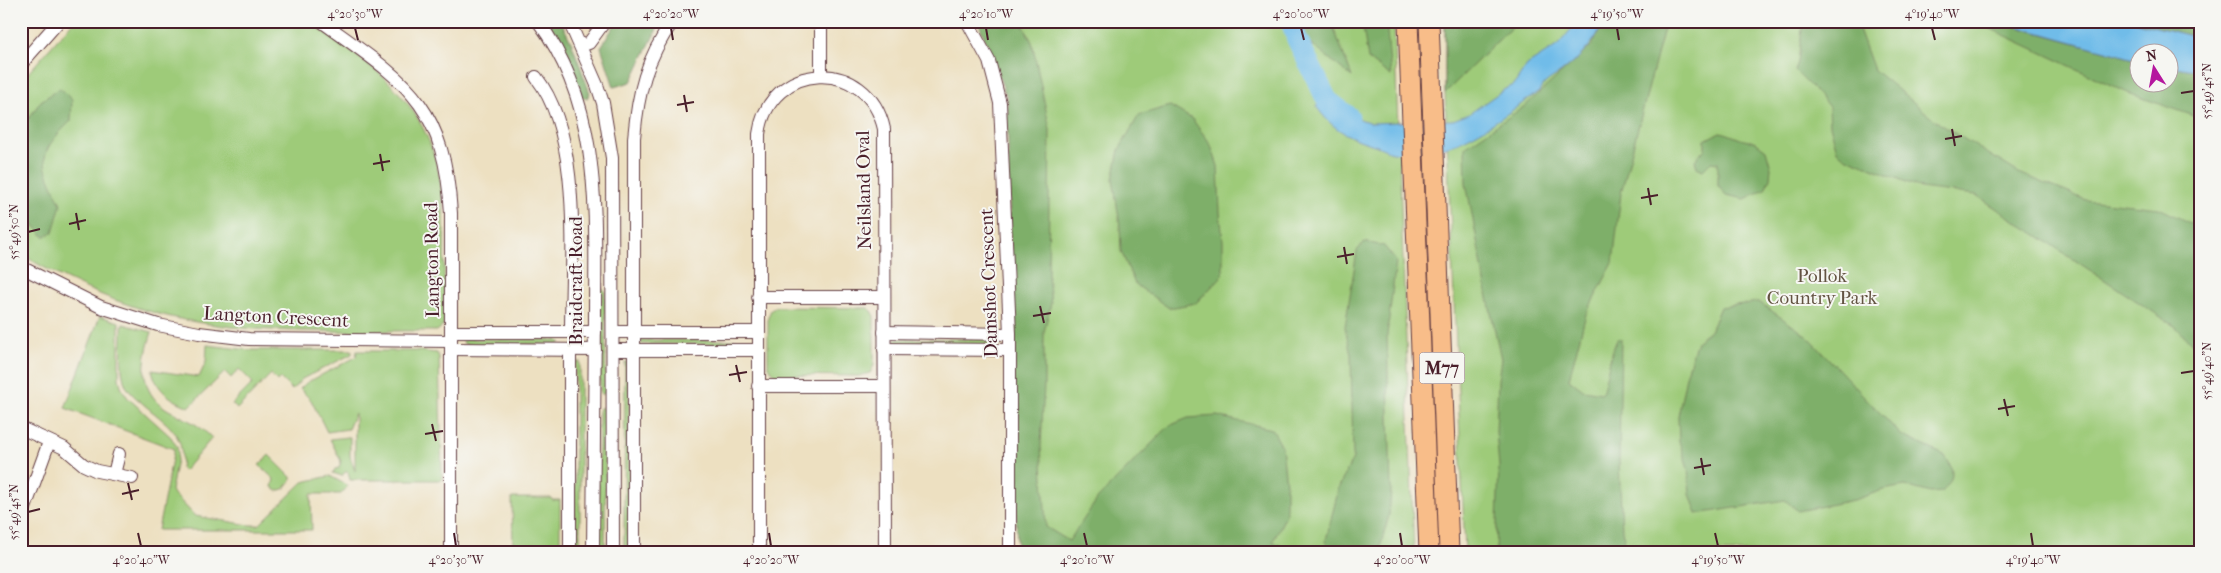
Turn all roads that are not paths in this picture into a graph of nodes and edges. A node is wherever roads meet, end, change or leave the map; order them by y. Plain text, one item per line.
1 (59, 21) edge
2 (321, 21) edge
3 (538, 21) edge
4 (570, 21) edge
5 (605, 21) edge
6 (673, 21) edge
7 (821, 21) edge
8 (967, 21) edge
9 (1408, 21) edge
10 (1429, 21) edge
11 (581, 46) junction
12 (21, 64) edge
13 (821, 75) junction
14 (536, 77) dead end
15 (601, 98) junction
16 (579, 105) junction
17 (21, 267) edge
18 (758, 297) junction
19 (883, 297) junction
20 (571, 332) junction
21 (595, 332) junction
22 (614, 332) junction
23 (635, 332) junction
24 (758, 332) junction
25 (884, 332) junction
26 (1010, 334) junction
27 (451, 341) junction
28 (884, 349) junction
29 (570, 350) junction
30 (595, 350) junction
31 (613, 350) junction
32 (635, 350) junction
33 (758, 350) junction
34 (1010, 350) junction
35 (758, 386) junction
36 (883, 386) junction
37 (21, 428) edge
38 (49, 442) junction
39 (119, 454) dead end
40 (114, 474) junction
41 (132, 478) dead end
42 (21, 519) edge
43 (451, 552) edge
44 (570, 552) edge
45 (593, 552) edge
46 (613, 552) edge
47 (634, 552) edge
48 (759, 552) edge
49 (885, 552) edge
50 (1010, 552) edge
51 (1429, 552) edge
52 (1449, 552) edge

1 - 12 street
2 - 27 street, Langton Road
3 - 16 street, Braidcraft Road
4 - 11 street, Braidcraft Road
5 - 11 street
6 - 23 street
7 - 13 street
8 - 26 street, Damshot Crescent
9 - 51 highway, M77
10 - 52 highway, M77
11 - 15 street, Braidcraft Road
13 - 18 street
13 - 19 street, Neilsland Oval
14 - 20 street, Braidcraft Road
15 - 16 street
15 - 22 street, Braidcraft Road
16 - 21 street, Braidcraft Road
17 - 27 street, Langton Crescent
18 - 19 street
18 - 24 street
19 - 25 street, Neilsland Oval
20 - 21 street
20 - 27 street
21 - 30 street, Braidcraft Road
22 - 23 street
22 - 31 street, Braidcraft Road
23 - 24 street
23 - 32 street
24 - 33 street
25 - 26 street
25 - 28 street, Neilsland Oval
26 - 34 street, Damshot Crescent
27 - 29 street
27 - 43 street, Langton Road
28 - 34 street
28 - 36 street, Neilsland Oval
29 - 30 street
29 - 44 street, Braidcraft Road
30 - 45 street, Braidcraft Road
31 - 32 street
31 - 46 street, Braidcraft Road
32 - 33 street
32 - 47 street
33 - 35 street
34 - 50 street, Damshot Crescent
35 - 36 street
35 - 48 street
36 - 49 street, Neilsland Oval
37 - 38 street
38 - 40 street
38 - 42 street
39 - 40 street
40 - 41 street

